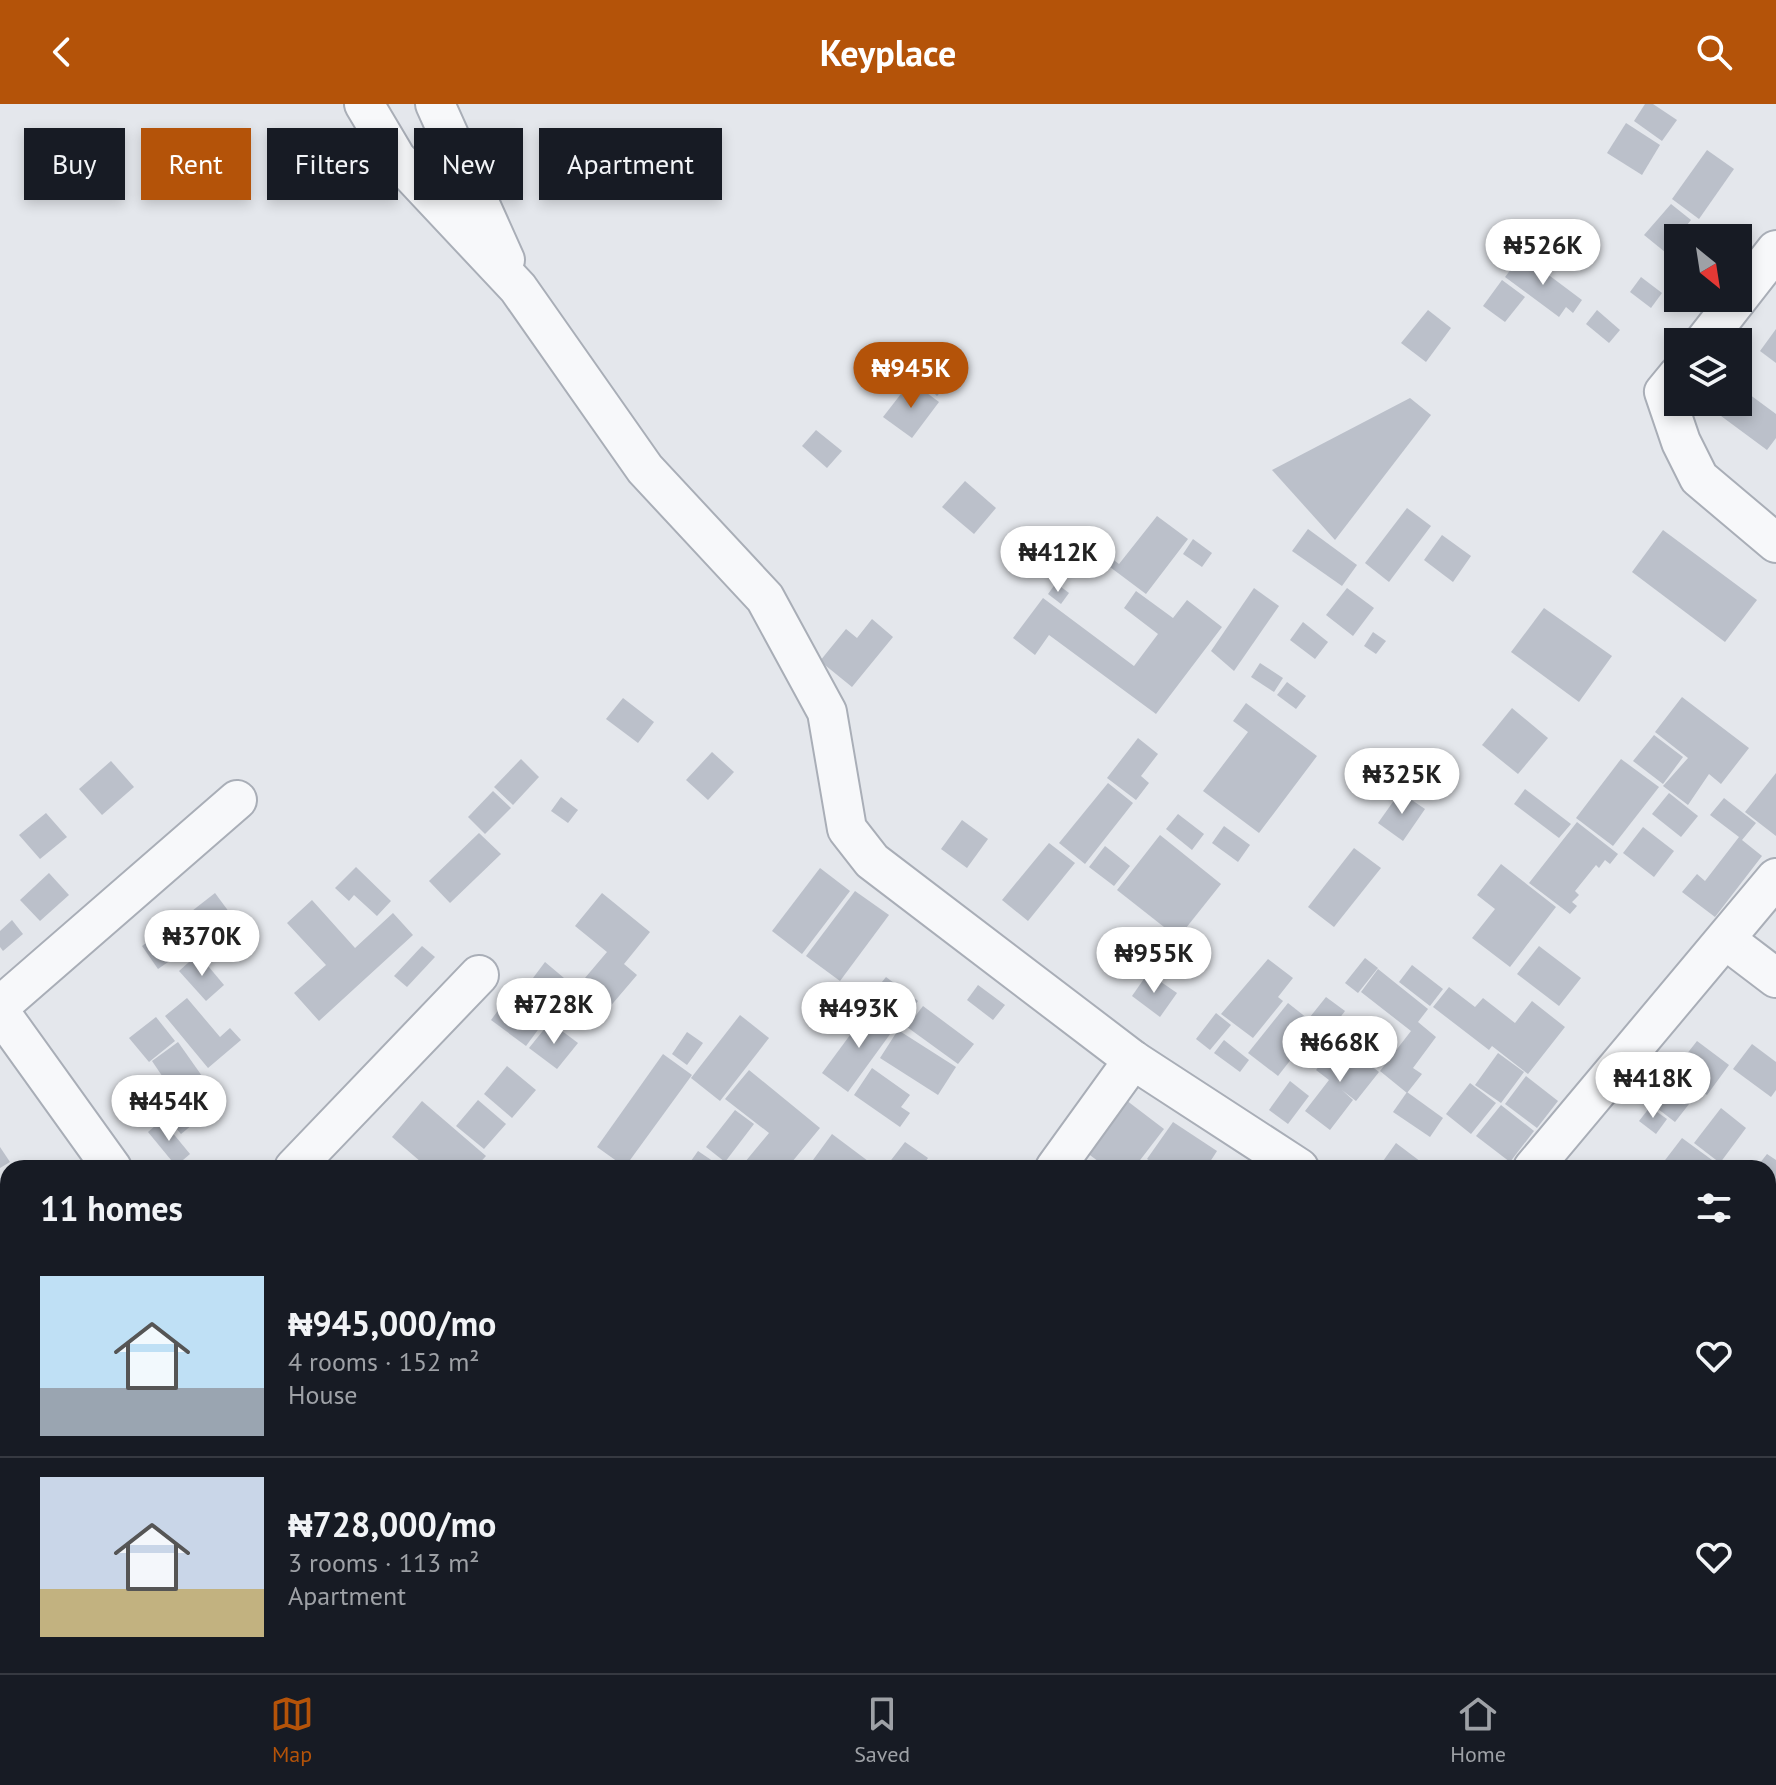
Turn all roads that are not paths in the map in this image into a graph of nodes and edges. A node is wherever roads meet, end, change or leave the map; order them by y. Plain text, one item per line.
1 (364, 104) edge
2 (435, 104) edge
3 (1776, 250) edge
4 (518, 288) junction
5 (1715, 328) edge
6 (1672, 416) edge
7 (1776, 543) edge
8 (237, 800) dead end
9 (1776, 878) edge
10 (1726, 940) junction
11 (479, 975) dead end
12 (1776, 978) edge
13 (0, 1009) edge
14 (1133, 1060) junction
15 (106, 1160) edge
16 (302, 1160) edge
17 (1061, 1160) edge
18 (1287, 1160) edge
19 (1540, 1160) edge

1 - 4 street
2 - 4 street
3 - 5 street
4 - 14 street
6 - 7 street
8 - 13 street
9 - 10 street
10 - 12 street
10 - 19 street
11 - 16 street
13 - 15 street
14 - 17 street
14 - 18 street

